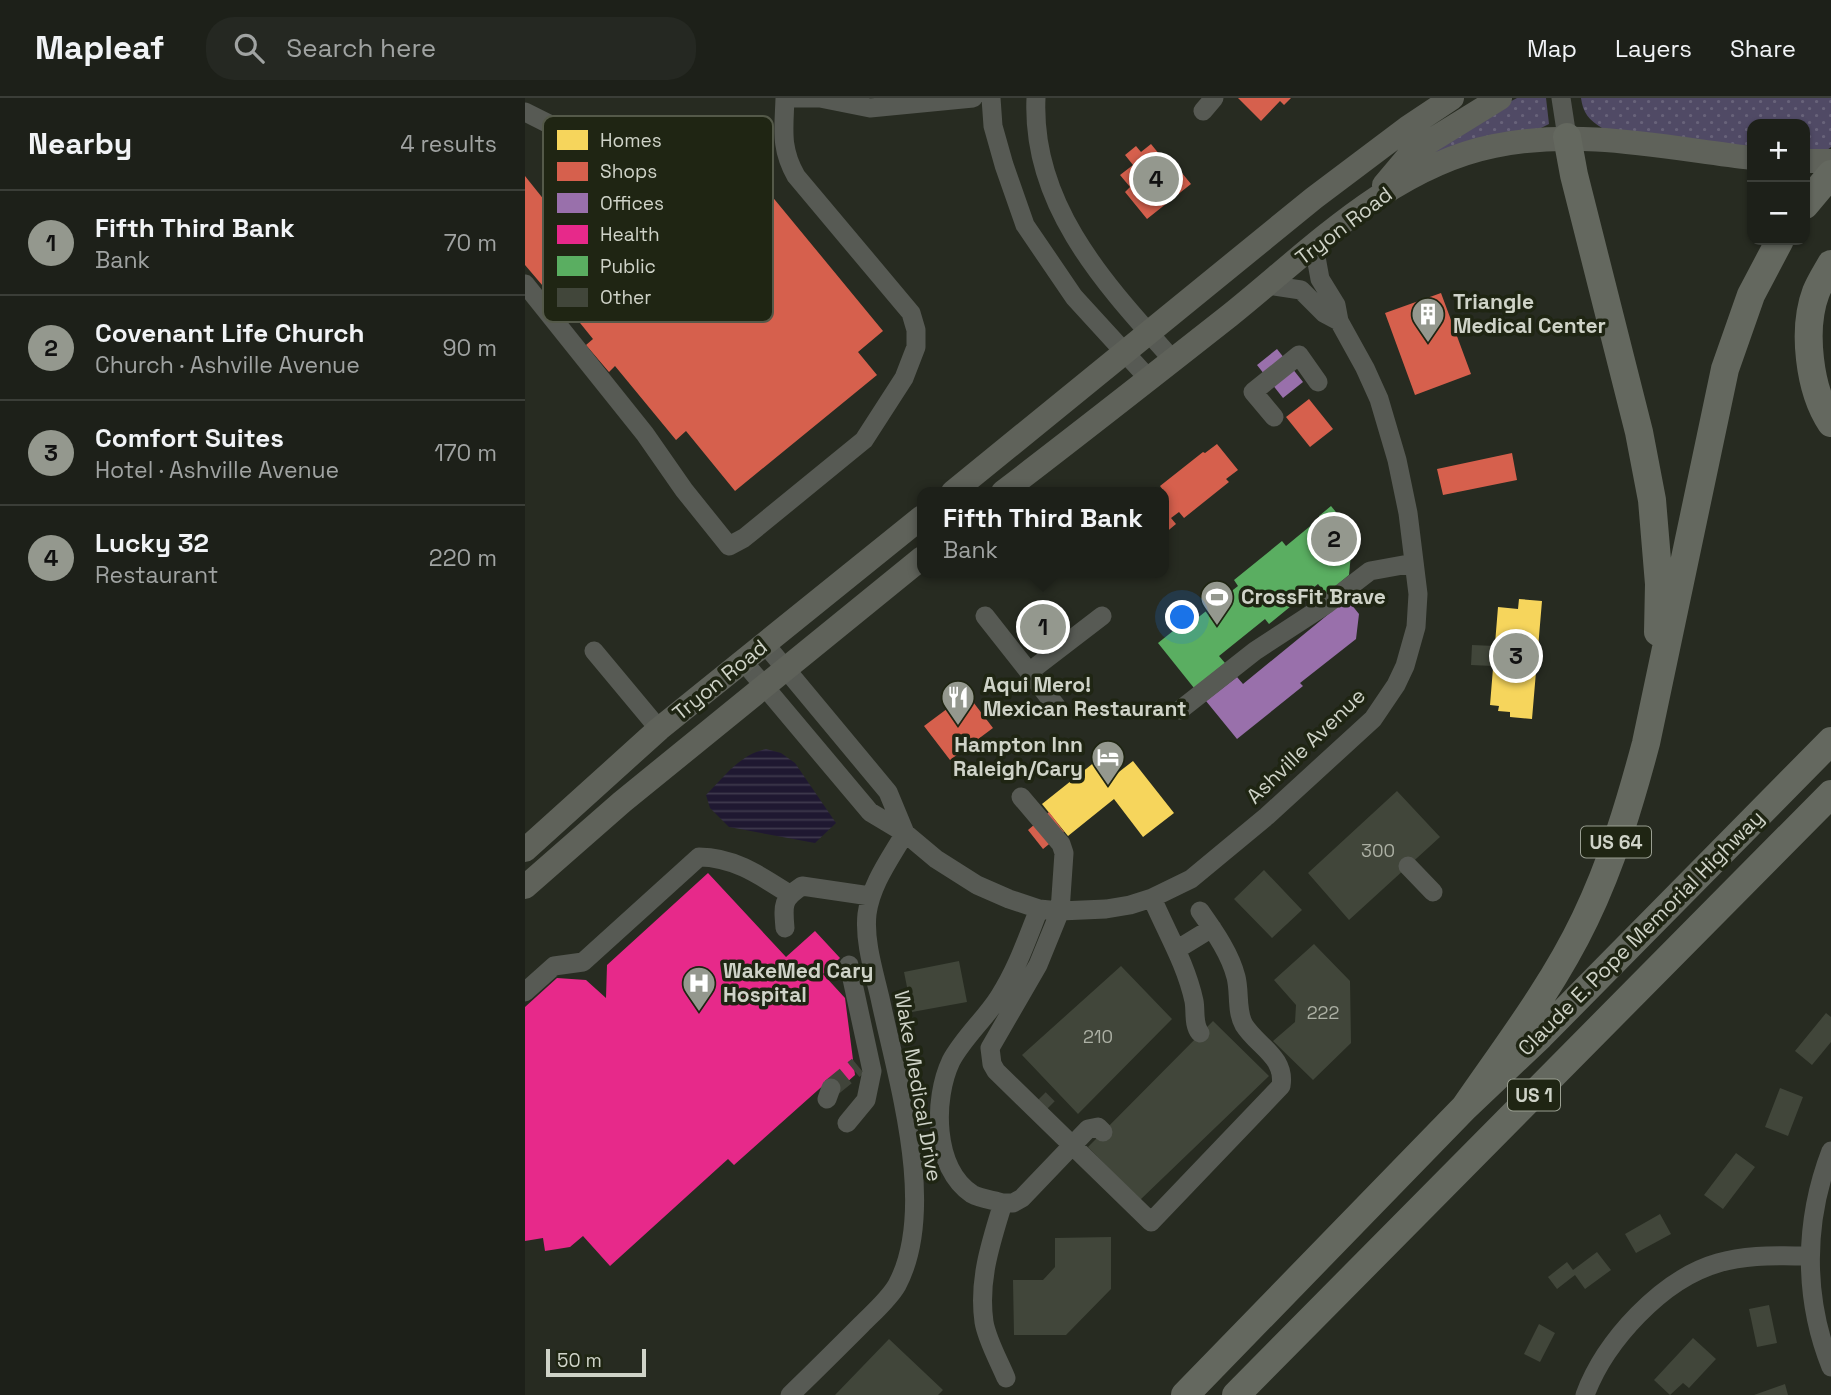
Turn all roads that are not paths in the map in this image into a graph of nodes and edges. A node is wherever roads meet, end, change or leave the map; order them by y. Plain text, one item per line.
1 (787, 98) edge
2 (821, 98) edge
3 (973, 98) edge
4 (991, 98) edge
5 (1036, 98) edge
6 (1452, 98) edge
7 (1500, 98) edge
8 (1562, 98) edge
9 (525, 112) edge
10 (543, 121) edge
11 (1567, 138) junction
12 (1747, 157) edge
13 (1810, 161) edge
14 (1831, 161) edge
15 (1831, 174) edge
16 (1810, 199) edge
17 (1368, 204) junction
18 (1317, 245) junction
19 (1777, 245) edge
20 (1831, 264) edge
21 (525, 284) edge
22 (1268, 285) junction
23 (543, 306) edge
24 (1339, 321) junction
25 (555, 322) edge
26 (1148, 332) junction
27 (1124, 353) junction
28 (1173, 360) junction
29 (1149, 379) junction
30 (1318, 382) dead end
31 (1274, 417) dead end
32 (1831, 423) edge
33 (959, 487) edge
34 (1009, 487) edge
35 (917, 521) edge
36 (917, 562) edge
37 (1414, 563) junction
38 (985, 616) dead end
39 (1102, 616) dead end
40 (765, 643) junction
41 (594, 651) dead end
42 (743, 661) junction
43 (785, 669) junction
44 (1029, 672) junction
45 (765, 686) junction
46 (1657, 694) junction
47 (1056, 706) dead end
48 (1179, 710) dead end
49 (659, 729) junction
50 (1831, 741) edge
51 (1831, 794) edge
52 (1021, 797) dead end
53 (905, 833) junction
54 (525, 850) edge
55 (1408, 866) dead end
56 (525, 887) edge
57 (1433, 892) dead end
58 (789, 894) junction
59 (870, 897) junction
60 (1152, 898) junction
61 (1039, 909) junction
62 (1060, 911) junction
63 (1200, 911) dead end
64 (785, 928) dead end
65 (1212, 928) junction
66 (1176, 950) junction
67 (1029, 962) junction
68 (849, 965) dead end
69 (525, 992) edge
70 (1200, 1033) dead end
71 (1465, 1107) junction
72 (847, 1123) dead end
73 (938, 1125) junction
74 (907, 1128) junction
75 (1103, 1132) dead end
76 (1071, 1145) junction
77 (1831, 1151) edge
78 (1003, 1203) junction
79 (1809, 1256) junction
80 (1831, 1367) edge
81 (1006, 1378) dead end
82 (790, 1395) edge
83 (1185, 1395) edge
84 (1235, 1395) edge
85 (1585, 1395) edge

1 - 2 street
1 - 25 street
2 - 3 street
4 - 27 street
5 - 26 street
6 - 26 main road, Tryon Road
7 - 17 main road
8 - 11 street
9 - 10 street
11 - 12 main road, Tryon Road
11 - 17 main road, Tryon Road
11 - 46 highway
13 - 14 main road
15 - 16 highway
17 - 18 main road, Tryon Road
18 - 22 main road, Tryon Road
18 - 24 street, Ashville Avenue
19 - 46 highway, US 64
20 - 32 highway
21 - 23 street
22 - 24 street, Ashville Avenue
22 - 28 main road, Tryon Road
24 - 37 street, Ashville Avenue
26 - 27 main road, Tryon Road
26 - 28 street
27 - 29 street
27 - 33 main road, Tryon Road
28 - 29 main road, Tryon Road
29 - 34 main road, Tryon Road
30 - 31 street
35 - 40 main road, Tryon Road
36 - 43 main road, Tryon Road
37 - 48 street
37 - 60 street, Ashville Avenue
38 - 44 street
39 - 44 street
40 - 42 main road, Tryon Road
40 - 43 street, Ashville Avenue
41 - 49 street
42 - 45 street, Ashville Avenue
42 - 49 main road, Tryon Road
43 - 45 main road, Tryon Road
43 - 53 street, Ashville Avenue
44 - 47 street
45 - 53 street, Ashville Avenue
45 - 56 main road, Tryon Road
46 - 71 highway, US 64
49 - 54 main road, Tryon Road
50 - 71 highway, Claude E. Pope Memorial Highway / US 1
51 - 84 highway, Claude E. Pope Memorial Highway / US 1
52 - 62 street
53 - 59 street, Wake Medical Drive
53 - 61 street, Ashville Avenue
55 - 57 street
58 - 59 street
58 - 64 street
58 - 69 street
59 - 74 street, Wake Medical Drive
60 - 62 street, Ashville Avenue
60 - 66 street
61 - 62 street, Ashville Avenue
61 - 67 street
62 - 67 street
63 - 65 street
65 - 66 street
65 - 76 street
66 - 70 street
67 - 73 street
67 - 76 street
68 - 72 street
71 - 83 highway, Claude E. Pope Memorial Highway / US 1
73 - 74 street
73 - 78 street
74 - 82 street, Wake Medical Drive
75 - 76 street
76 - 78 street
77 - 79 street
78 - 81 street
79 - 80 street
79 - 85 street

